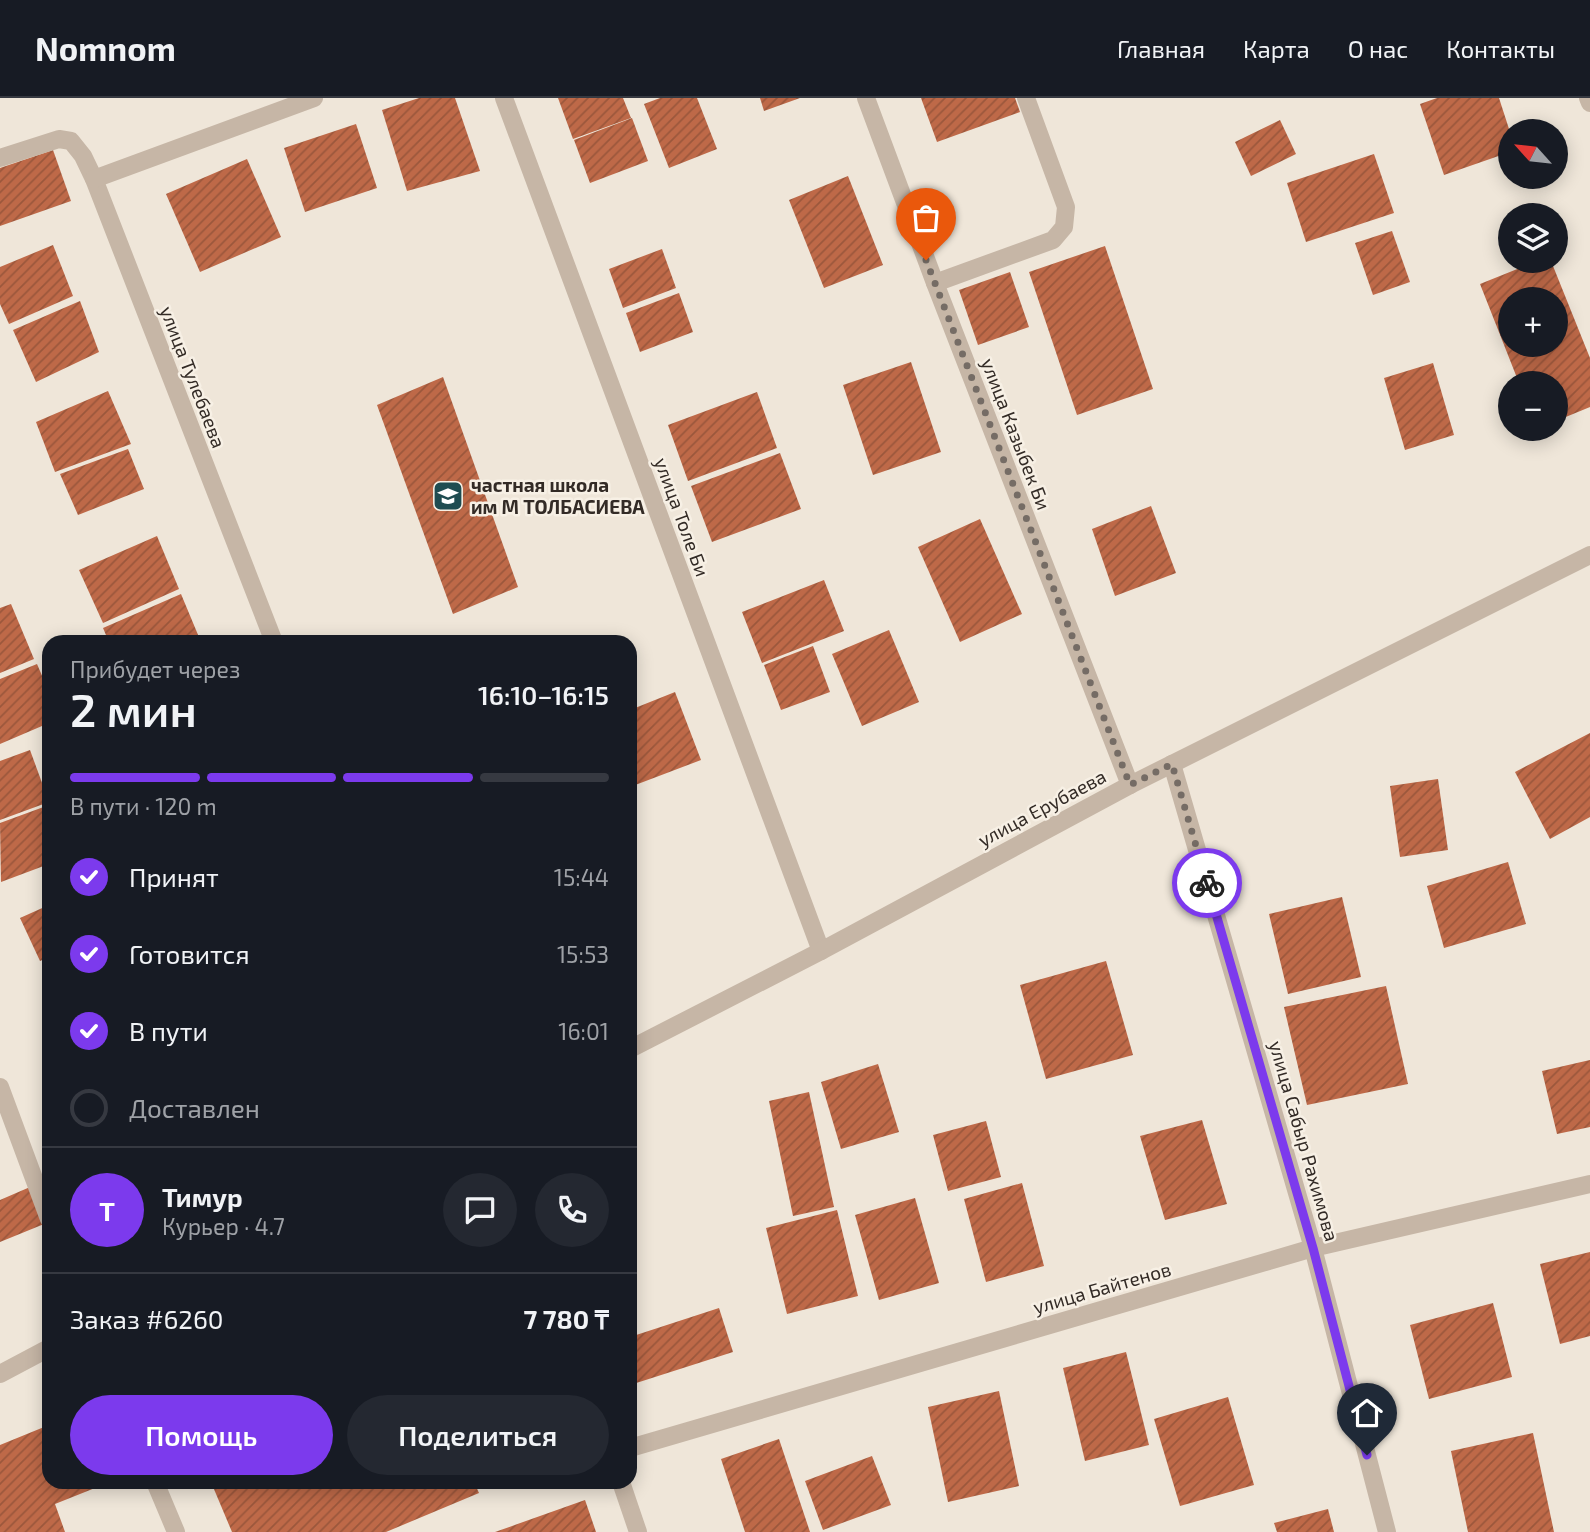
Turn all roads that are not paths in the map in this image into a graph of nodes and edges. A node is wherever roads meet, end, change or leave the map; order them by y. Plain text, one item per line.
1 (314, 98) edge
2 (504, 98) edge
3 (866, 98) edge
4 (1026, 98) edge
5 (1588, 98) edge
6 (1590, 103) edge
7 (0, 158) edge
8 (94, 179) junction
9 (935, 283) junction
10 (1590, 555) edge
11 (271, 635) edge
12 (1172, 764) junction
13 (1130, 785) junction
14 (821, 951) junction
15 (637, 1045) edge
16 (0, 1087) edge
17 (1590, 1184) edge
18 (42, 1200) edge
19 (1313, 1248) junction
20 (42, 1352) edge
21 (0, 1374) edge
22 (637, 1446) edge
23 (158, 1489) edge
24 (623, 1489) edge
25 (176, 1532) edge
26 (638, 1532) edge
27 (1387, 1532) edge

1 - 8 street
2 - 14 street, улица Толе Би
3 - 9 street, улица Казыбек Би
4 - 9 street
5 - 6 street
7 - 8 street, улица Тулебаева
8 - 11 street, улица Тулебаева
9 - 13 street, улица Казыбек Би
10 - 12 street, улица Ерубаева
12 - 13 street, улица Ерубаева
12 - 19 street, улица Сабыр Рахимова
13 - 14 street, улица Ерубаева
14 - 15 street, улица Ерубаева
16 - 18 street
17 - 19 street, улица Байтенов
19 - 22 street, улица Байтенов
19 - 27 street, улица Сабыр Рахимова
20 - 21 street
23 - 25 street
24 - 26 street

